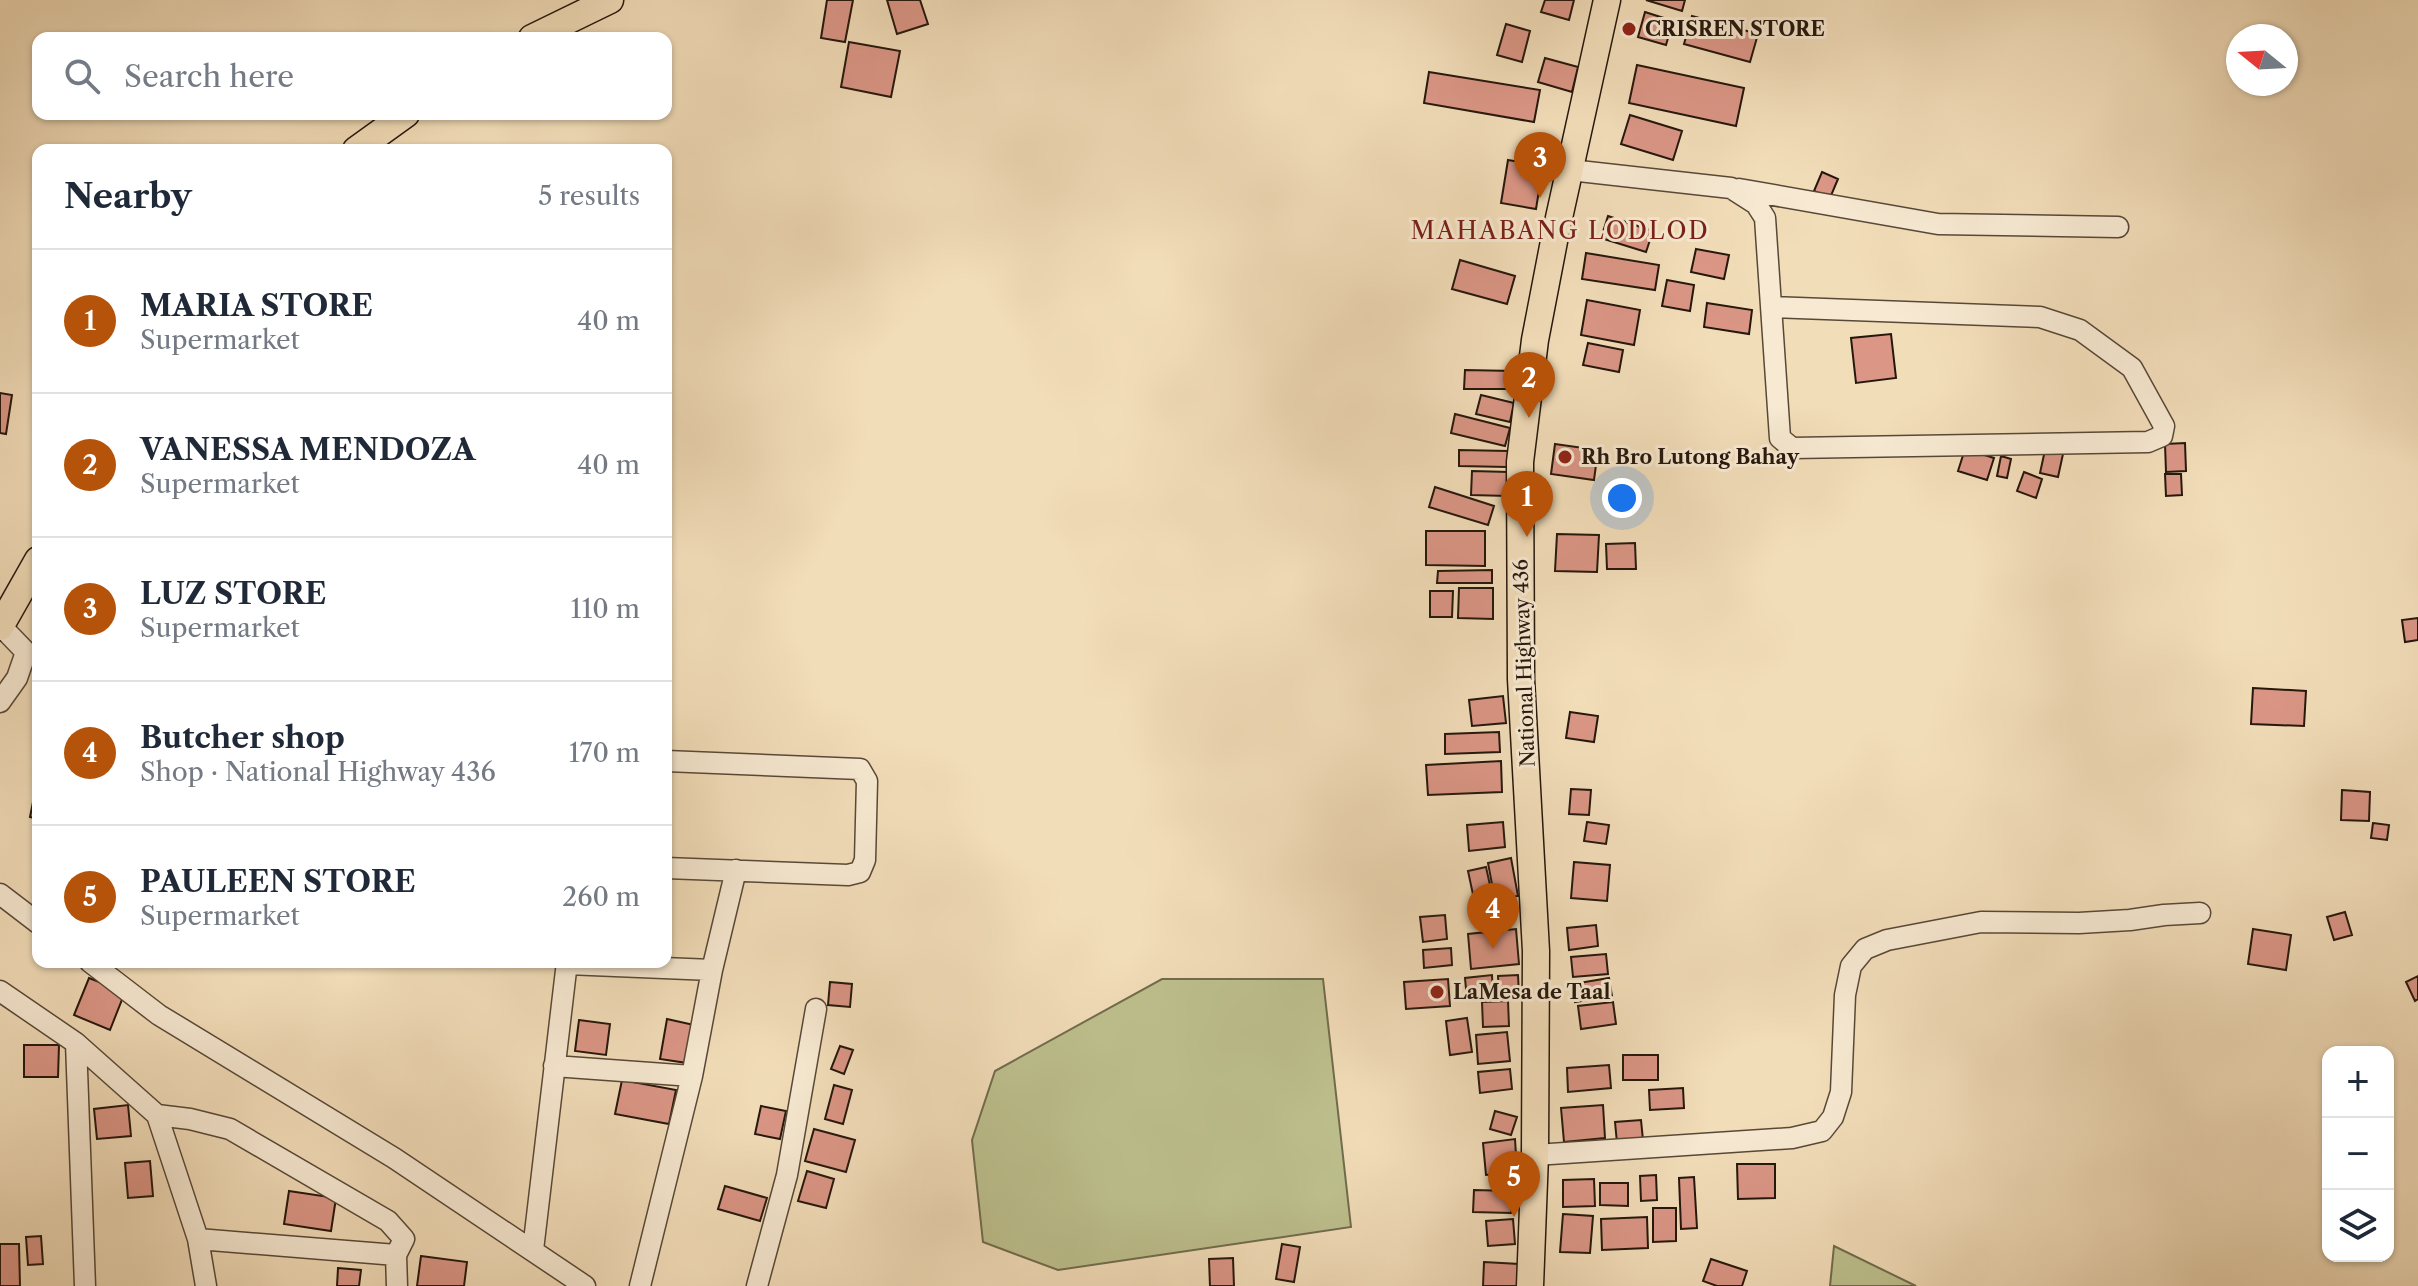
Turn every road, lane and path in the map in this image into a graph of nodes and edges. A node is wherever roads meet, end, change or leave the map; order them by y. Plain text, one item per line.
1 (610, 0) edge
2 (1607, 0) edge
3 (544, 32) edge
4 (398, 120) edge
5 (364, 144) edge
6 (1570, 170) junction
7 (1731, 188) junction
8 (2118, 227) dead end
9 (1771, 307) junction
10 (32, 570) edge
11 (0, 626) edge
12 (0, 702) edge
13 (672, 761) edge
14 (672, 868) edge
15 (736, 870) junction
16 (0, 894) edge
17 (2200, 913) dead end
18 (32, 918) edge
19 (98, 968) edge
20 (566, 968) edge
21 (671, 968) edge
22 (712, 970) junction
23 (0, 991) edge
24 (816, 1009) dead end
25 (76, 1043) junction
26 (554, 1066) junction
27 (692, 1076) junction
28 (157, 1115) junction
29 (1535, 1155) junction
30 (198, 1239) junction
31 (533, 1250) junction
32 (396, 1255) junction
33 (85, 1286) edge
34 (206, 1286) edge
35 (397, 1286) edge
36 (585, 1286) edge
37 (640, 1286) edge
38 (757, 1286) edge
39 (1530, 1286) edge

1 - 3 main road
2 - 6 main road, National Highway 436
4 - 5 main road
6 - 7 street
6 - 29 main road, National Highway 436
7 - 8 street
7 - 9 street
9 - 9 street
10 - 11 main road
11 - 12 street
13 - 15 street
14 - 15 street
15 - 22 street
16 - 18 street
17 - 29 street
19 - 31 street
20 - 26 street
21 - 22 street
22 - 27 street
23 - 25 street
24 - 38 street
25 - 28 street
25 - 33 street
26 - 27 street
26 - 31 street
27 - 37 street
28 - 30 street
28 - 32 street
29 - 39 main road, National Highway 436
30 - 32 street
30 - 34 street
31 - 36 street
32 - 35 street

